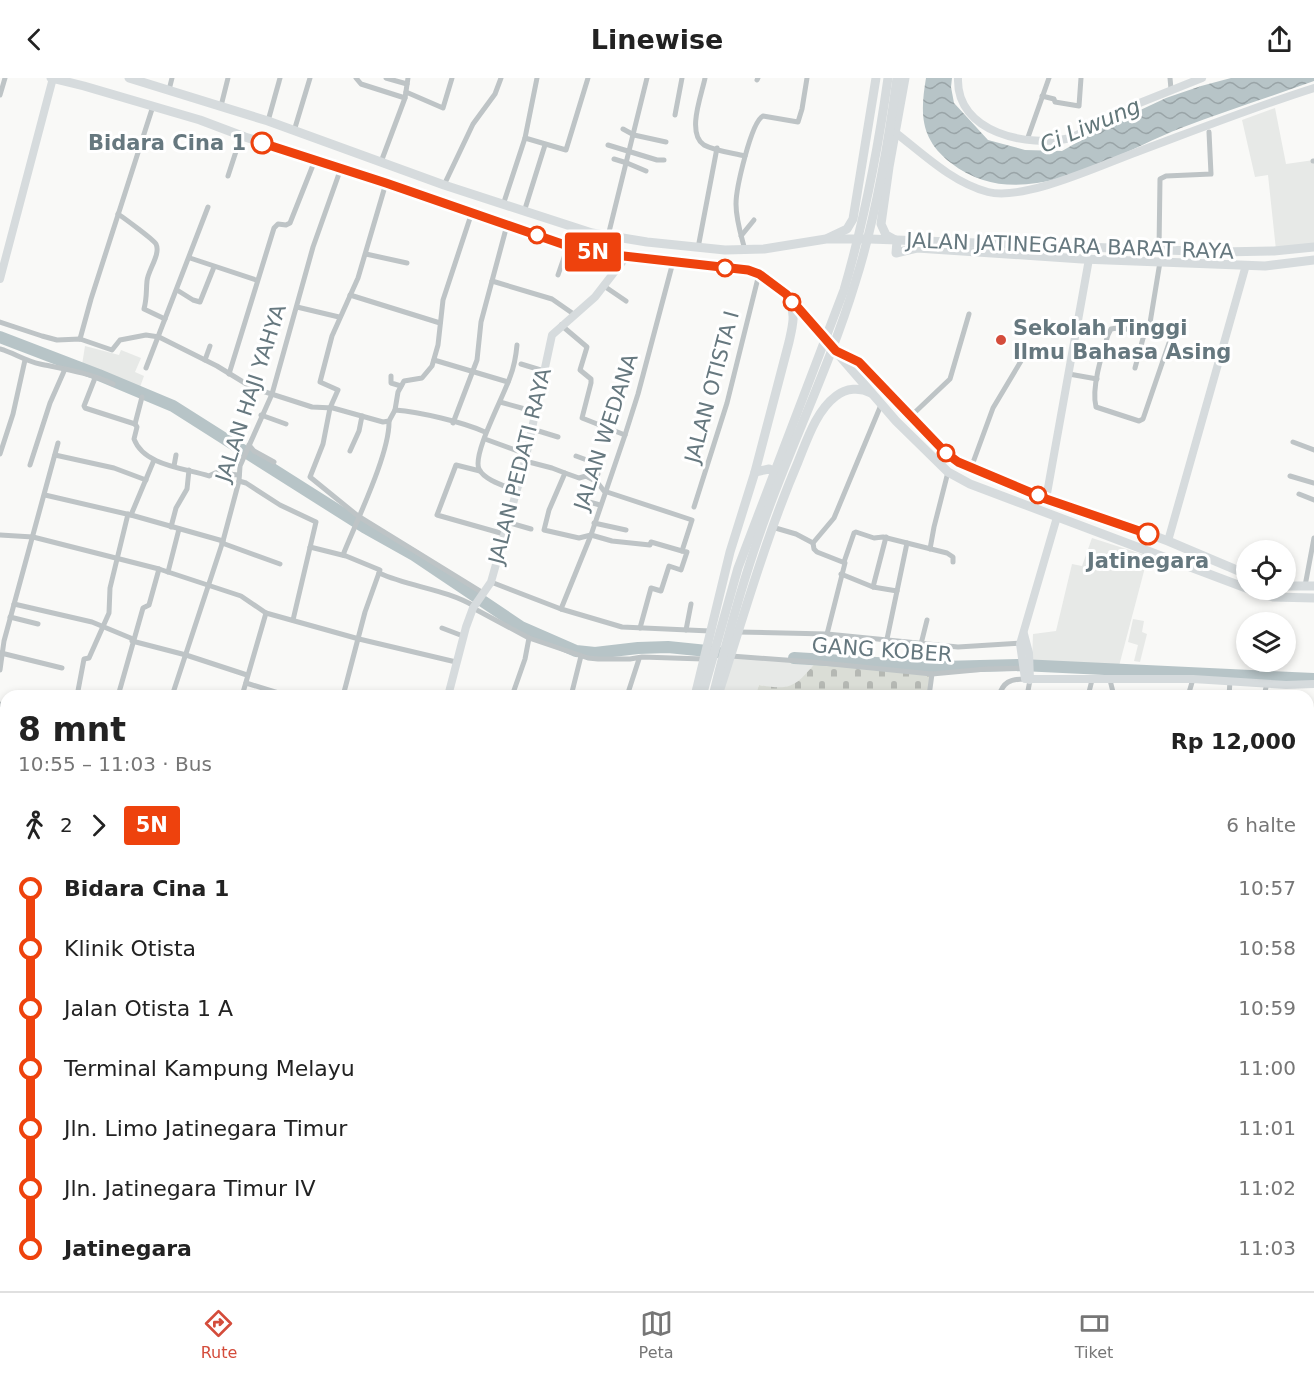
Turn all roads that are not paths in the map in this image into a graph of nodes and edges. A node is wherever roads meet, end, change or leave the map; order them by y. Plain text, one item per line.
1 (5, 78) edge
2 (52, 78) edge
3 (129, 78) edge
4 (172, 78) edge
5 (228, 78) edge
6 (280, 78) edge
7 (310, 78) edge
8 (356, 78) edge
9 (386, 78) edge
10 (452, 78) edge
11 (501, 78) edge
12 (537, 78) edge
13 (588, 78) edge
14 (647, 78) edge
15 (682, 78) edge
16 (705, 78) edge
17 (807, 78) edge
18 (876, 78) edge
19 (888, 78) edge
20 (897, 78) edge
21 (905, 78) edge
22 (958, 78) edge
23 (1049, 78) edge
24 (1081, 78) edge
25 (1170, 78) edge
26 (1202, 78) edge
27 (66, 79) edge
28 (408, 81) edge
29 (1314, 88) edge
30 (1171, 89) junction
31 (169, 90) junction
32 (0, 95) edge
33 (405, 95) junction
34 (1042, 96) junction
35 (153, 105) junction
36 (221, 106) junction
37 (675, 114) dead end
38 (268, 121) junction
39 (623, 129) dead end
40 (294, 131) junction
41 (1209, 132) dead end
42 (896, 133) junction
43 (634, 135) junction
44 (241, 136) junction
45 (525, 138) junction
46 (1027, 140) junction
47 (666, 142) dead end
48 (545, 145) junction
49 (608, 145) dead end
50 (717, 148) junction
51 (631, 151) junction
52 (745, 156) junction
53 (863, 158) junction
54 (614, 159) dead end
55 (315, 160) junction
56 (664, 160) dead end
57 (381, 162) junction
58 (627, 163) junction
59 (889, 167) junction
60 (340, 168) junction
61 (646, 171) dead end
62 (228, 176) dead end
63 (386, 183) junction
64 (444, 185) junction
65 (503, 205) junction
66 (208, 207) dead end
67 (524, 212) junction
68 (118, 213) junction
69 (472, 213) junction
70 (754, 219) dead end
71 (507, 225) junction
72 (608, 236) junction
73 (741, 236) junction
74 (826, 239) junction
75 (897, 241) junction
76 (568, 246) junction
77 (1314, 247) edge
78 (698, 248) junction
79 (1159, 249) junction
80 (745, 250) junction
81 (366, 254) junction
82 (626, 256) junction
83 (190, 258) junction
84 (1089, 259) junction
85 (1314, 260) edge
86 (673, 262) junction
87 (1160, 262) junction
88 (406, 263) dead end
89 (1246, 265) junction
90 (214, 267) junction
91 (759, 274) junction
92 (558, 275) dead end
93 (0, 279) edge
94 (256, 280) junction
95 (492, 281) junction
96 (604, 286) junction
97 (177, 290) junction
98 (786, 294) junction
99 (350, 295) junction
100 (626, 301) dead end
101 (297, 307) junction
102 (969, 314) dead end
103 (575, 315) junction
104 (339, 317) junction
105 (165, 319) junction
106 (0, 322) edge
107 (440, 323) junction
108 (561, 325) junction
109 (1145, 331) junction
110 (159, 337) junction
111 (80, 339) junction
112 (1169, 343) dead end
113 (517, 345) dead end
114 (210, 346) dead end
115 (0, 349) edge
116 (836, 351) junction
117 (1024, 356) dead end
118 (24, 360) junction
119 (205, 360) junction
120 (434, 360) junction
121 (520, 364) dead end
122 (146, 368) dead end
123 (1135, 368) dead end
124 (65, 369) junction
125 (474, 371) junction
126 (544, 371) junction
127 (229, 374) junction
128 (1069, 374) junction
129 (391, 376) dead end
130 (95, 378) junction
131 (1097, 379) junction
132 (508, 382) junction
133 (113, 384) dead end
134 (401, 386) junction
135 (871, 393) junction
136 (272, 394) junction
137 (142, 398) dead end
138 (500, 402) junction
139 (881, 405) junction
140 (330, 408) junction
141 (395, 410) junction
142 (536, 412) junction
143 (261, 415) junction
144 (362, 416) junction
145 (911, 416) junction
146 (389, 421) junction
147 (453, 423) junction
148 (135, 424) junction
149 (286, 424) dead end
150 (532, 429) junction
151 (485, 435) junction
152 (625, 435) junction
153 (558, 437) dead end
154 (1293, 442) dead end
155 (58, 443) dead end
156 (248, 446) junction
157 (1314, 450) edge
158 (350, 451) dead end
159 (0, 454) edge
160 (55, 455) junction
161 (176, 455) dead end
162 (576, 456) dead end
163 (526, 458) junction
164 (154, 460) junction
165 (274, 462) dead end
166 (30, 465) dead end
167 (174, 466) junction
168 (972, 468) junction
169 (189, 470) junction
170 (480, 471) junction
171 (755, 472) junction
172 (948, 472) junction
173 (565, 473) junction
174 (1290, 476) dead end
175 (239, 478) junction
176 (146, 480) junction
177 (595, 480) junction
178 (1007, 483) junction
179 (1314, 483) edge
180 (788, 486) junction
181 (515, 490) junction
182 (604, 491) junction
183 (1299, 494) dead end
184 (45, 495) junction
185 (1002, 496) junction
186 (1046, 499) junction
187 (582, 500) dead end
188 (1314, 500) edge
189 (600, 505) junction
190 (694, 507) dead end
191 (130, 515) junction
192 (1057, 517) junction
193 (357, 520) junction
194 (507, 522) junction
195 (594, 523) junction
196 (171, 527) junction
197 (771, 527) junction
198 (179, 529) junction
199 (531, 529) dead end
200 (626, 530) dead end
201 (504, 534) junction
202 (0, 535) edge
203 (591, 535) junction
204 (33, 537) junction
205 (886, 537) junction
206 (1314, 538) edge
207 (1168, 541) junction
208 (222, 542) junction
209 (813, 543) junction
210 (908, 543) junction
211 (310, 547) junction
212 (930, 549) junction
213 (682, 551) junction
214 (343, 555) junction
215 (116, 560) junction
216 (844, 562) junction
217 (953, 562) dead end
218 (280, 564) dead end
219 (159, 569) junction
220 (742, 569) junction
221 (1236, 570) edge
222 (168, 572) junction
223 (379, 573) junction
224 (841, 574) junction
225 (491, 582) junction
226 (1236, 584) edge
227 (208, 585) junction
228 (1309, 586) edge
229 (873, 587) junction
230 (897, 591) junction
231 (483, 593) junction
232 (1296, 598) edge
233 (1314, 598) edge
234 (14, 604) junction
235 (691, 604) dead end
236 (475, 606) junction
237 (561, 609) junction
238 (266, 613) junction
239 (10, 619) junction
240 (0, 620) edge
241 (293, 620) junction
242 (927, 620) dead end
243 (38, 624) dead end
244 (102, 627) junction
245 (442, 628) dead end
246 (640, 628) junction
247 (686, 630) junction
248 (735, 632) junction
249 (712, 634) junction
250 (827, 634) junction
251 (463, 636) junction
252 (529, 638) junction
253 (358, 639) junction
254 (887, 639) junction
255 (133, 640) junction
256 (1024, 643) junction
257 (921, 644) junction
258 (1, 653) edge
259 (186, 655) junction
260 (581, 656) junction
261 (731, 656) junction
262 (706, 657) junction
263 (639, 658) junction
264 (456, 662) junction
265 (1027, 667) junction
266 (62, 668) dead end
267 (0, 670) edge
268 (932, 674) junction
269 (247, 675) junction
270 (1193, 679) junction
271 (1028, 680) junction
272 (1092, 680) junction
273 (1110, 680) junction
274 (1230, 681) junction
275 (246, 683) junction
276 (1267, 683) junction
277 (1314, 684) edge
278 (78, 690) edge
279 (120, 690) edge
280 (174, 690) edge
281 (244, 690) edge
282 (268, 690) edge
283 (345, 690) edge
284 (449, 690) edge
285 (514, 690) edge
286 (572, 690) edge
287 (629, 690) edge
288 (697, 690) edge
289 (703, 690) edge
290 (714, 690) edge
291 (720, 690) edge
292 (929, 690) edge
293 (1001, 690) edge
294 (1027, 690) edge
295 (1090, 690) edge
296 (1112, 690) edge
297 (1190, 690) edge
298 (1229, 690) edge
299 (1265, 690) edge

1 - 32 street
2 - 27 main road
2 - 93 street
3 - 31 main road
4 - 31 street
5 - 36 street
6 - 38 street
7 - 40 street
8 - 33 street
9 - 28 street
10 - 33 street
11 - 64 street
12 - 45 street
13 - 48 street
14 - 43 street
15 - 37 street
16 - 50 street
17 - 52 street
18 - 53 main road
19 - 220 main road
20 - 220 main road
21 - 42 main road
22 - 46 street
23 - 34 street
24 - 34 street
25 - 30 street
26 - 30 street
27 - 35 main road
28 - 33 street
29 - 42 street
30 - 46 street
31 - 36 main road
33 - 57 street
34 - 46 street
35 - 44 main road
35 - 68 street
36 - 38 main road
38 - 40 main road
39 - 43 street
40 - 57 main road
41 - 79 street
42 - 59 main road
43 - 47 street
43 - 51 street
44 - 55 main road
44 - 62 street
45 - 48 street
45 - 65 street
48 - 67 street
49 - 51 street
50 - 52 street
50 - 78 street
51 - 56 street
51 - 58 street
52 - 73 street
53 - 59 main road
53 - 74 main road
54 - 58 street
55 - 60 main road
55 - 94 street
57 - 64 main road
58 - 61 street
58 - 72 street
59 - 75 main road
60 - 63 main road
60 - 101 street, JALAN HAJI YAHYA
63 - 69 main road
63 - 81 street
64 - 65 main road
65 - 67 main road
66 - 83 street
67 - 72 main road
68 - 105 street
68 - 111 street
69 - 71 main road
69 - 107 street
70 - 73 street
71 - 76 main road
71 - 95 street
72 - 78 main road
73 - 80 street
74 - 75 main road, JALAN JATINEGARA BARAT RAYA
74 - 80 main road
75 - 79 main road, JALAN JATINEGARA BARAT RAYA
75 - 84 main road, JALAN JATINEGARA BARAT RAYA
76 - 82 main road
76 - 92 street
77 - 79 main road, JALAN JATINEGARA BARAT RAYA
78 - 80 main road
81 - 88 street
81 - 99 street
82 - 86 main road
82 - 96 street, JALAN PEDATI RAYA
83 - 90 street
83 - 97 street
84 - 87 main road, JALAN JATINEGARA BARAT RAYA
84 - 128 street
85 - 89 main road, JALAN JATINEGARA BARAT RAYA
86 - 91 main road
86 - 152 street, JALAN WEDANA
87 - 89 main road, JALAN JATINEGARA BARAT RAYA
87 - 109 street
89 - 207 street
90 - 94 street
90 - 97 street
91 - 98 main road
91 - 190 street, JALAN OTISTA I
94 - 127 street
95 - 103 street
95 - 125 street
96 - 100 street
96 - 103 street, JALAN PEDATI RAYA
97 - 105 street
98 - 116 main road
98 - 171 main road
99 - 104 street
99 - 107 street
101 - 104 street
101 - 136 street, JALAN HAJI YAHYA
102 - 145 street
103 - 108 street, JALAN PEDATI RAYA
104 - 140 street
105 - 110 street
106 - 111 street
107 - 120 street
108 - 126 street, JALAN PEDATI RAYA
108 - 152 street
109 - 123 street
109 - 131 street
110 - 111 street
110 - 119 street
110 - 122 street
112 - 131 street
113 - 132 street
114 - 119 street
115 - 118 street
116 - 135 main road
116 - 145 main road
117 - 168 street
118 - 124 street
118 - 159 street
119 - 127 street
120 - 125 street
120 - 134 street
121 - 126 street
124 - 130 street
124 - 166 street
125 - 132 street
125 - 147 street
126 - 142 street, JALAN PEDATI RAYA
127 - 136 street
128 - 131 street
128 - 186 street
129 - 134 street
130 - 133 street
130 - 148 street
132 - 138 street
134 - 141 street
135 - 139 main road
135 - 180 main road
136 - 140 street
136 - 143 street, JALAN HAJI YAHYA
137 - 148 street
138 - 142 street
138 - 151 street
139 - 172 main road
139 - 209 street
140 - 144 street
140 - 193 street
141 - 146 street
141 - 147 street
142 - 150 street, JALAN PEDATI RAYA
143 - 149 street
143 - 156 street, JALAN HAJI YAHYA
144 - 146 street
144 - 158 street
145 - 168 main road
146 - 193 street
147 - 151 street
148 - 164 street
150 - 153 street
150 - 163 street, JALAN PEDATI RAYA
151 - 163 street
151 - 170 street
152 - 182 street, JALAN WEDANA
154 - 157 street
155 - 160 street
156 - 165 street
156 - 175 street, JALAN HAJI YAHYA
160 - 176 street
160 - 184 street
161 - 167 street
162 - 177 street
163 - 173 street
163 - 181 street, JALAN PEDATI RAYA
164 - 167 street
164 - 176 street
167 - 169 street
168 - 178 main road
169 - 175 street
169 - 196 street
170 - 181 street
170 - 201 street
171 - 180 main road
171 - 249 main road
172 - 185 main road
172 - 212 street
173 - 177 street
173 - 203 street
174 - 179 street
175 - 208 street, JALAN HAJI YAHYA
175 - 211 street
176 - 191 street
177 - 182 street
178 - 185 main road
178 - 186 main road
180 - 197 main road
181 - 194 street, JALAN PEDATI RAYA
182 - 189 street, JALAN WEDANA
182 - 213 street
183 - 188 street
184 - 191 street
184 - 204 street
185 - 192 main road
186 - 207 main road
187 - 189 street
189 - 195 street, JALAN WEDANA
191 - 196 street
191 - 215 street
192 - 226 main road
192 - 256 street
193 - 214 street
193 - 231 street
194 - 199 street
194 - 201 street, JALAN PEDATI RAYA
195 - 200 street
195 - 203 street, JALAN WEDANA
196 - 198 street
197 - 209 street
197 - 248 main road
198 - 208 street
198 - 222 street
201 - 225 street, JALAN PEDATI RAYA
202 - 204 street
203 - 213 street
203 - 237 street, JALAN WEDANA
204 - 215 street
204 - 234 street
205 - 210 street
205 - 216 street
205 - 229 street
206 - 228 street
207 - 221 main road
208 - 218 street
208 - 227 street, JALAN HAJI YAHYA
209 - 216 street
210 - 212 street
210 - 230 street
211 - 214 street
211 - 241 street
212 - 217 street
213 - 246 street
214 - 223 street
215 - 219 street
215 - 244 street
216 - 224 street
219 - 222 street
219 - 255 street
220 - 248 main road
220 - 249 main road
222 - 227 street
223 - 236 street
223 - 253 street
224 - 229 street
224 - 250 street
225 - 231 street, JALAN PEDATI RAYA
225 - 237 street
227 - 238 street
227 - 259 street, JALAN HAJI YAHYA
229 - 230 street
230 - 254 street
231 - 236 street, JALAN PEDATI RAYA
232 - 233 main road
234 - 239 street
234 - 244 street
235 - 247 street
236 - 251 street, JALAN PEDATI RAYA
236 - 252 street
237 - 246 street
238 - 241 street
238 - 269 street
239 - 240 street
239 - 243 street
239 - 258 street
241 - 253 street
242 - 257 street
244 - 255 street
244 - 278 street
245 - 251 street
246 - 247 street
247 - 249 street
248 - 250 street
248 - 261 main road
248 - 290 main road
249 - 262 main road
250 - 254 street
251 - 264 street, JALAN PEDATI RAYA
252 - 260 street
252 - 285 street
253 - 264 street
253 - 283 street
254 - 257 street
255 - 259 street
255 - 279 street
256 - 257 street
256 - 265 street
258 - 266 street
258 - 267 street
259 - 269 street
259 - 280 street, JALAN HAJI YAHYA
260 - 263 street
260 - 286 street
261 - 268 street, GANG KOBER
261 - 291 main road
262 - 263 street
262 - 288 main road
262 - 289 main road
263 - 287 street
264 - 284 street, JALAN PEDATI RAYA
265 - 268 street, GANG KOBER
265 - 271 street
268 - 292 street
269 - 275 street
270 - 273 street
270 - 274 street
270 - 297 street
271 - 272 street
271 - 293 street
271 - 294 street
272 - 273 street
272 - 295 street
273 - 296 street
274 - 276 street
274 - 298 street
275 - 281 street
275 - 282 street
276 - 277 street
276 - 299 street

